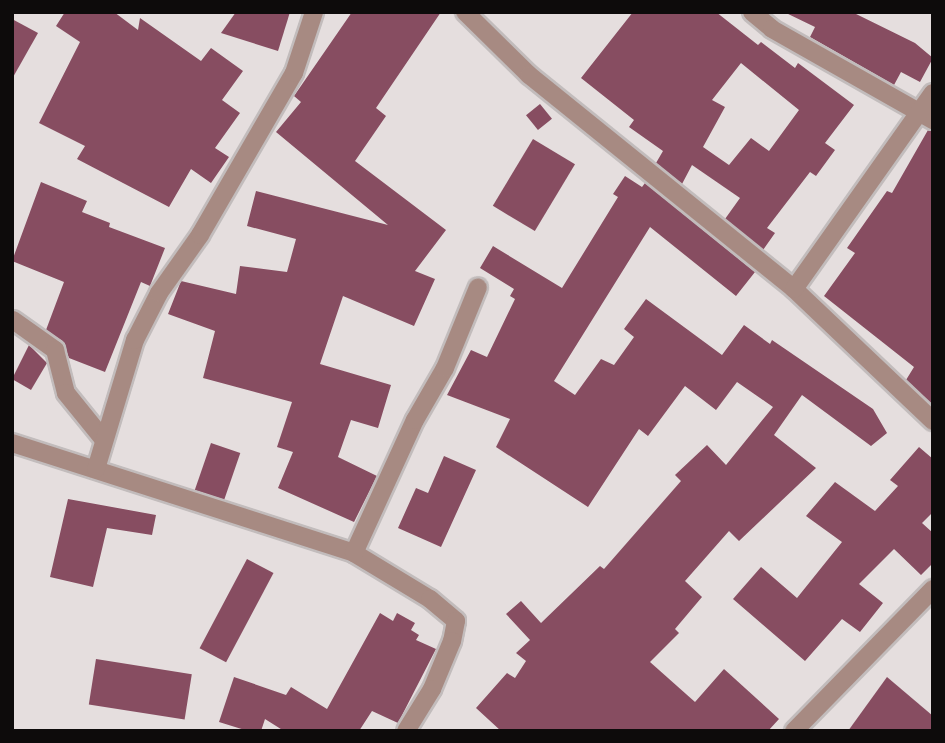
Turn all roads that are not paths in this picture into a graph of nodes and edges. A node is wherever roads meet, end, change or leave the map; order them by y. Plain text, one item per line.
1 (314, 12) edge
2 (465, 12) edge
3 (752, 12) edge
4 (933, 93) edge
5 (927, 117) edge
6 (478, 287) dead end
7 (794, 289) junction
8 (13, 318) edge
9 (12, 325) edge
10 (933, 421) edge
11 (104, 440) junction
12 (12, 443) edge
13 (96, 469) junction
14 (354, 553) junction
15 (933, 589) edge
16 (406, 731) edge
17 (794, 731) edge

1 - 11 street
2 - 7 street
3 - 5 street
4 - 5 street
5 - 7 street
6 - 14 street
7 - 10 street
8 - 9 street
8 - 11 street
11 - 13 street
12 - 13 street
13 - 14 street
14 - 16 street
15 - 17 street

